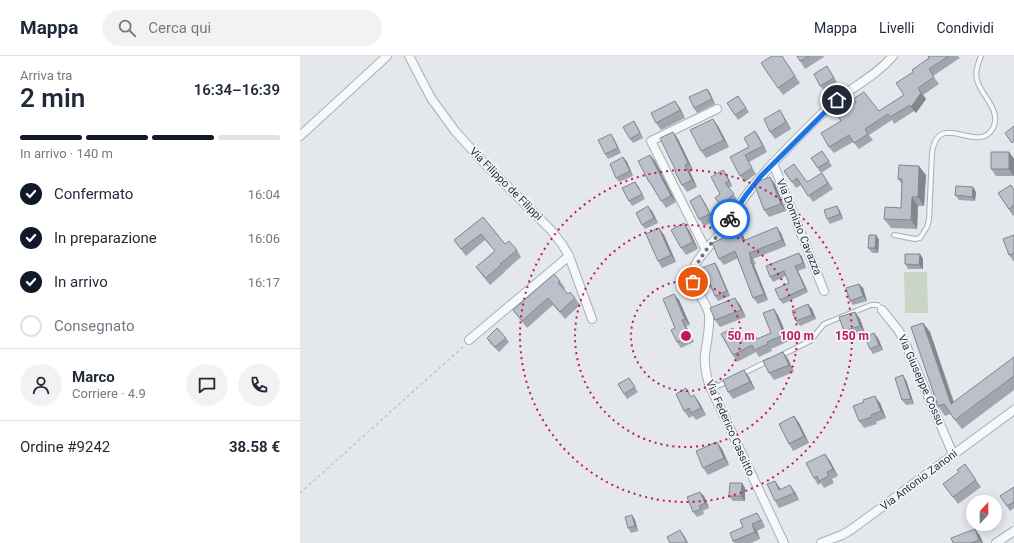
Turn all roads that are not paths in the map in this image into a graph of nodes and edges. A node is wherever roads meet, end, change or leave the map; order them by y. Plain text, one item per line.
1 (387, 56) edge
2 (409, 56) edge
3 (893, 56) edge
4 (980, 56) edge
5 (717, 109) dead end
6 (300, 136) edge
7 (773, 163) junction
8 (894, 235) dead end
9 (706, 250) junction
10 (569, 256) junction
11 (824, 291) dead end
12 (882, 310) joint
13 (592, 319) dead end
14 (469, 340) road end
15 (739, 376) edge
16 (732, 379) edge
17 (711, 390) junction
18 (1014, 410) edge
19 (954, 454) junction
20 (1014, 531) edge
21 (784, 543) edge
22 (821, 543) edge
23 (996, 543) edge

1 - 6 street
2 - 10 street, Via Filippo de Filippi
3 - 7 street, Via Federico Cassitto
4 - 8 lane
5 - 9 street
7 - 9 street, Via Federico Cassitto
7 - 11 street, Via Domizio Cavazza
9 - 17 street, Via Federico Cassitto
10 - 13 street, Via Filippo de Filippi
10 - 14 street
12 - 15 lane
12 - 19 street, Via Giuseppe Cossu
16 - 17 lane
17 - 21 street, Via Federico Cassitto
18 - 19 street, Via Antonio Zanoni
19 - 22 street, Via Antonio Zanoni
20 - 23 street

